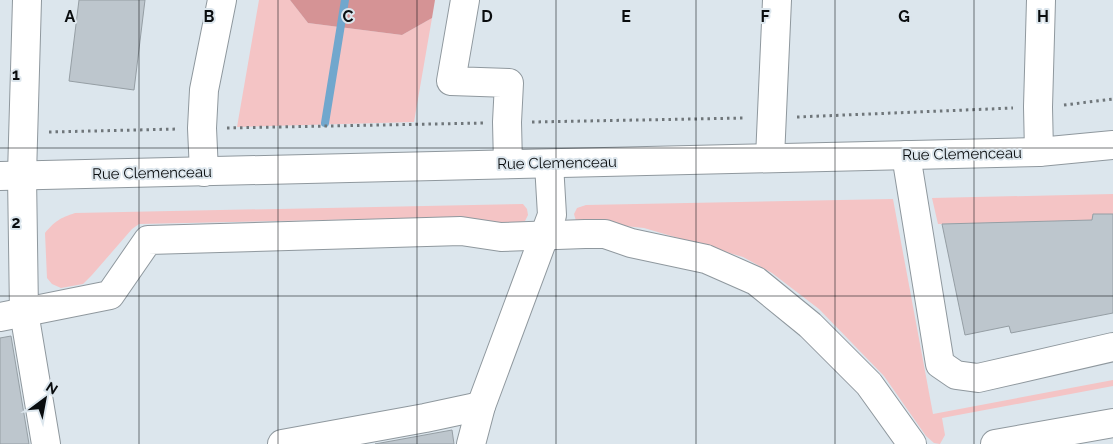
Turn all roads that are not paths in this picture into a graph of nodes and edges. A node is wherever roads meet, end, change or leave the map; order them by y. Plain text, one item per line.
1 (27, 0) edge
2 (222, 0) edge
3 (466, 0) edge
4 (777, 0) edge
5 (1041, 0) edge
6 (1113, 145) edge
7 (1038, 152) junction
8 (906, 155) junction
9 (770, 158) junction
10 (508, 164) junction
11 (549, 164) junction
12 (204, 172) junction
13 (11, 176) edge
14 (545, 236) junction
15 (12, 314) edge
16 (1113, 347) edge
17 (481, 406) junction
18 (1113, 423) edge
19 (46, 444) edge
20 (282, 444) edge
21 (471, 444) edge
22 (912, 444) edge
23 (996, 444) edge

1 - 13 street
2 - 12 street
3 - 10 street
4 - 9 street
5 - 7 street
6 - 7 street, Rue Clemenceau
7 - 8 street, Rue Clemenceau
8 - 9 street, Rue Clemenceau
8 - 16 street
9 - 11 street, Rue Clemenceau
10 - 11 street, Rue Clemenceau
10 - 12 street, Rue Clemenceau
11 - 14 street
12 - 13 street, Rue Clemenceau
13 - 15 street
14 - 15 street
14 - 17 street
14 - 22 street
15 - 19 street
17 - 20 street
17 - 21 street
18 - 23 street

